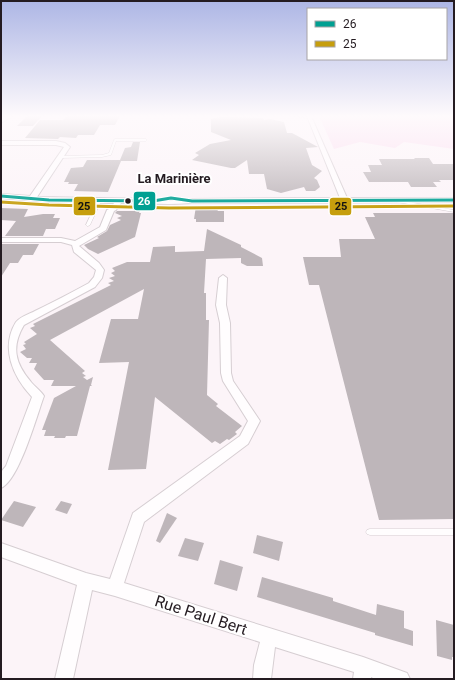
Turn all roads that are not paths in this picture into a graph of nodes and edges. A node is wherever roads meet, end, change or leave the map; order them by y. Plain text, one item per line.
1 (66, 148) edge
2 (112, 148) edge
3 (323, 148) edge
4 (60, 157) junction
5 (1, 196) edge
6 (32, 199) junction
7 (344, 199) junction
8 (390, 200) junction
9 (454, 200) edge
10 (99, 201) junction
11 (117, 204) junction
12 (454, 211) edge
13 (88, 225) dead end
14 (1, 240) edge
15 (76, 244) junction
16 (223, 278) dead end
17 (1, 482) edge
18 (370, 532) dead end
19 (454, 532) edge
20 (1, 550) edge
21 (86, 582) junction
22 (115, 588) junction
23 (269, 637) junction
24 (363, 672) edge
25 (64, 679) edge
26 (262, 679) edge
27 (401, 679) edge

1 - 4 street
2 - 4 lane
3 - 7 street
4 - 6 street
5 - 6 street
6 - 10 street
7 - 8 street
7 - 11 street
8 - 9 street
8 - 12 lane
10 - 11 street
10 - 13 lane
11 - 15 street
14 - 15 street
15 - 17 street
16 - 22 street
18 - 19 lane
20 - 21 street, Rue Paul Bert
21 - 22 street, Rue Paul Bert
21 - 25 street
22 - 23 street, Rue Paul Bert
23 - 24 street, Rue Paul Bert
23 - 26 street
24 - 27 street, Rue Paul Bert

